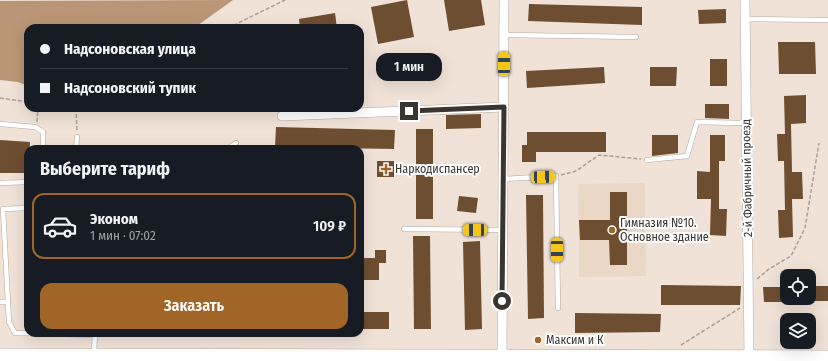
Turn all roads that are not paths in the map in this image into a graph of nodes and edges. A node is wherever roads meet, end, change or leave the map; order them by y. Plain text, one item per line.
1 (504, 0) edge
2 (745, 0) edge
3 (745, 19) junction
4 (828, 20) edge
5 (504, 35) junction
6 (636, 37) dead end
7 (504, 107) junction
8 (282, 116) dead end
9 (746, 119) junction
10 (0, 124) edge
11 (77, 137) road end
12 (236, 143) dead end
13 (43, 145) edge
14 (76, 145) edge
15 (233, 145) edge
16 (647, 160) road end
17 (504, 178) junction
18 (24, 182) edge
19 (0, 183) edge
20 (24, 208) edge
21 (404, 230) dead end
22 (503, 230) junction
23 (0, 302) edge
24 (8, 302) junction
25 (558, 308) dead end
26 (24, 333) edge
27 (95, 337) edge
28 (0, 355) edge
29 (749, 356) junction
30 (828, 357) edge
31 (93, 358) edge
32 (193, 358) edge
33 (253, 358) edge
34 (280, 358) edge
35 (305, 358) edge
36 (502, 359) edge
37 (658, 359) edge
38 (790, 359) edge

1 - 5 street
2 - 3 street, 2-й Фабричный проезд
3 - 4 lane
3 - 9 street, 2-й Фабричный проезд
5 - 6 lane
5 - 7 street
7 - 8 street
7 - 17 street
9 - 16 lane
9 - 29 street, 2-й Фабричный проезд
10 - 13 lane
11 - 14 lane
12 - 15 lane
17 - 22 street
17 - 25 lane
18 - 19 lane
20 - 24 lane
21 - 22 lane
22 - 36 street
23 - 24 lane
24 - 26 lane
27 - 31 lane
28 - 31 main road
29 - 37 main road
29 - 38 main road
30 - 38 main road
31 - 32 main road
32 - 33 main road
33 - 34 main road
34 - 35 main road
35 - 36 main road
36 - 37 main road

